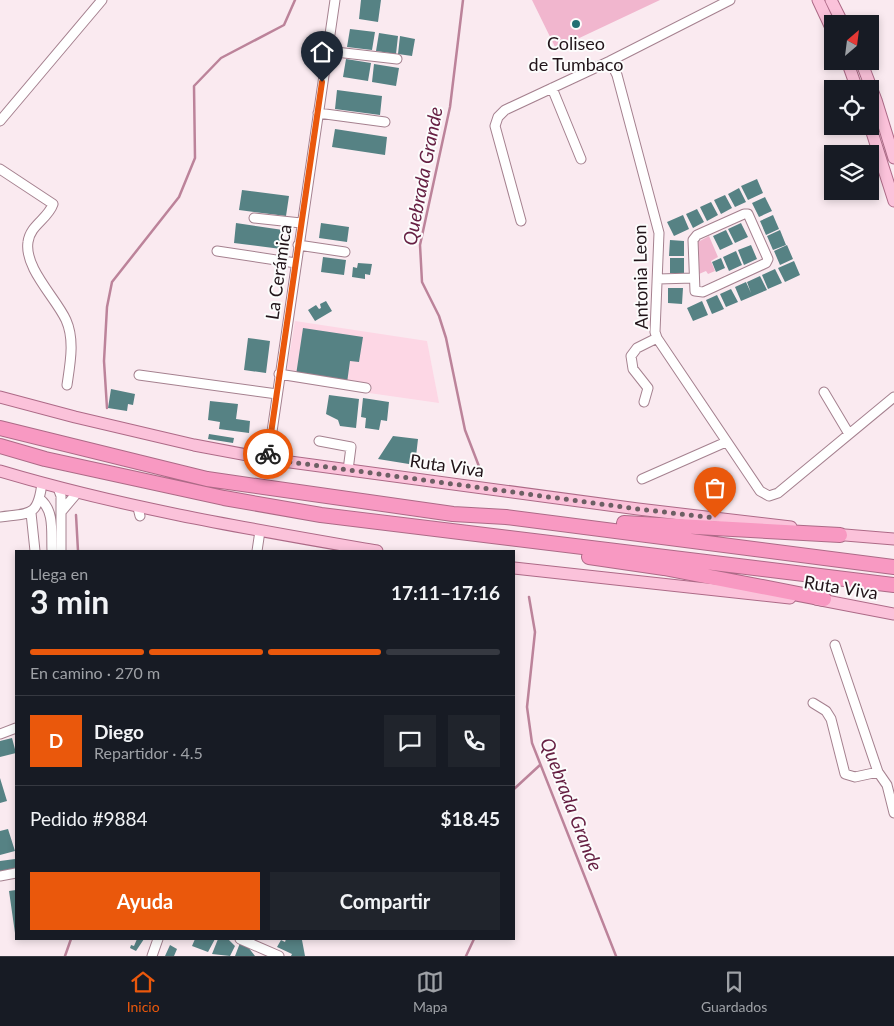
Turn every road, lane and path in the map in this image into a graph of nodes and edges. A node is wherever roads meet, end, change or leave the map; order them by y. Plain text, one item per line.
1 (102, 0) edge
2 (335, 0) edge
3 (730, 0) edge
4 (818, 0) edge
5 (831, 0) edge
6 (825, 15) edge
7 (838, 15) edge
8 (327, 51) junction
9 (397, 59) dead end
10 (610, 61) junction
11 (864, 70) edge
12 (552, 88) junction
13 (318, 113) junction
14 (0, 121) edge
15 (385, 122) dead end
16 (873, 135) edge
17 (894, 158) edge
18 (581, 159) dead end
19 (0, 169) edge
20 (894, 201) edge
21 (254, 218) dead end
22 (521, 221) dead end
23 (301, 223) junction
24 (298, 244) junction
25 (217, 251) dead end
26 (345, 252) dead end
27 (296, 262) junction
28 (693, 278) junction
29 (658, 279) junction
30 (657, 338) junction
31 (279, 374) junction
32 (139, 375) dead end
33 (67, 384) dead end
34 (366, 388) dead end
35 (824, 392) dead end
36 (276, 394) junction
37 (0, 397) edge
38 (894, 397) edge
39 (644, 402) dead end
40 (0, 428) edge
41 (849, 434) junction
42 (319, 441) dead end
43 (726, 442) junction
44 (0, 446) edge
45 (268, 459) junction
46 (348, 470) junction
47 (0, 471) edge
48 (642, 479) dead end
49 (42, 483) junction
50 (58, 488) junction
51 (76, 493) junction
52 (40, 499) junction
53 (61, 512) junction
54 (31, 513) junction
55 (0, 517) edge
56 (506, 517) junction
57 (260, 531) junction
58 (840, 535) junction
59 (513, 538) junction
60 (894, 538) edge
61 (35, 550) edge
62 (52, 550) edge
63 (61, 550) edge
64 (257, 550) edge
65 (371, 550) edge
66 (894, 566) edge
67 (515, 568) edge
68 (894, 585) edge
69 (824, 599) junction
70 (894, 614) edge
71 (835, 645) dead end
72 (812, 703) dead end
73 (15, 728) edge
74 (0, 734) edge
75 (878, 772) junction
76 (890, 783) edge
77 (894, 813) edge
78 (15, 873) edge
79 (0, 876) edge
80 (158, 940) edge
81 (242, 940) edge
82 (152, 956) edge
83 (279, 956) edge

1 - 14 street
2 - 8 street, La Cerámica
3 - 10 street
4 - 6 main road
5 - 7 main road
8 - 9 street
8 - 13 street, La Cerámica
10 - 12 street
10 - 29 street, Antonia Leon
11 - 17 main road
12 - 18 street
12 - 22 street
13 - 15 street
13 - 23 street, La Cerámica
16 - 20 main road
19 - 33 street
21 - 23 street
23 - 24 street, La Cerámica
24 - 26 street
24 - 27 street, La Cerámica
25 - 27 street
27 - 31 street, La Cerámica
28 - 28 street
28 - 29 street
29 - 30 street, Antonia Leon
30 - 39 street
30 - 43 street, Antonia Leon
31 - 34 street
31 - 36 street, La Cerámica
32 - 36 street
35 - 41 street
36 - 45 street, La Cerámica
37 - 45 main road, Ruta Viva
38 - 41 street, Antonia Leon
40 - 56 highway, Ruta Viva
41 - 43 street, Antonia Leon
42 - 46 street
43 - 48 street
44 - 59 highway, Ruta Viva
45 - 46 main road, Ruta Viva
46 - 58 main road, Ruta Viva
47 - 49 main road
49 - 50 main road
49 - 52 street
50 - 51 main road
50 - 53 street
51 - 53 street
51 - 57 main road
52 - 54 street
52 - 62 street
53 - 63 street
54 - 55 street
54 - 61 street
56 - 58 highway
56 - 66 highway, Ruta Viva
57 - 64 street
57 - 65 main road
58 - 60 main road, Ruta Viva
59 - 68 highway, Ruta Viva
59 - 69 highway
67 - 69 main road, Ruta Viva
69 - 70 main road, Ruta Viva
71 - 75 street
72 - 75 street
73 - 74 street
75 - 76 street
76 - 77 street
78 - 79 street
80 - 82 street
81 - 83 street

